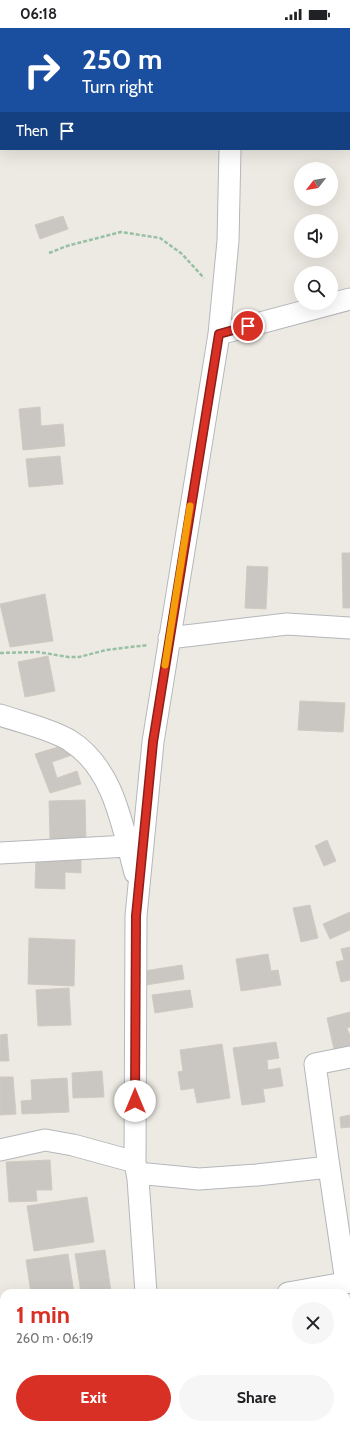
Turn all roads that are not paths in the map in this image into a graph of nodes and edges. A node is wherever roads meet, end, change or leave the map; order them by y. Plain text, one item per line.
1 (230, 150) edge
2 (350, 299) edge
3 (219, 334) junction
4 (350, 628) edge
5 (169, 641) junction
6 (0, 715) edge
7 (128, 846) junction
8 (0, 853) edge
9 (138, 888) junction
10 (350, 1057) edge
11 (0, 1150) edge
12 (136, 1167) junction
13 (328, 1167) junction
14 (348, 1282) edge
15 (146, 1289) edge
16 (310, 1289) edge

1 - 3 street
2 - 3 street
3 - 5 street
4 - 5 street
5 - 9 street
6 - 7 street
7 - 8 street
7 - 9 street
9 - 12 street
10 - 13 street
11 - 12 street
12 - 13 street
12 - 15 street
13 - 14 street
14 - 16 street

